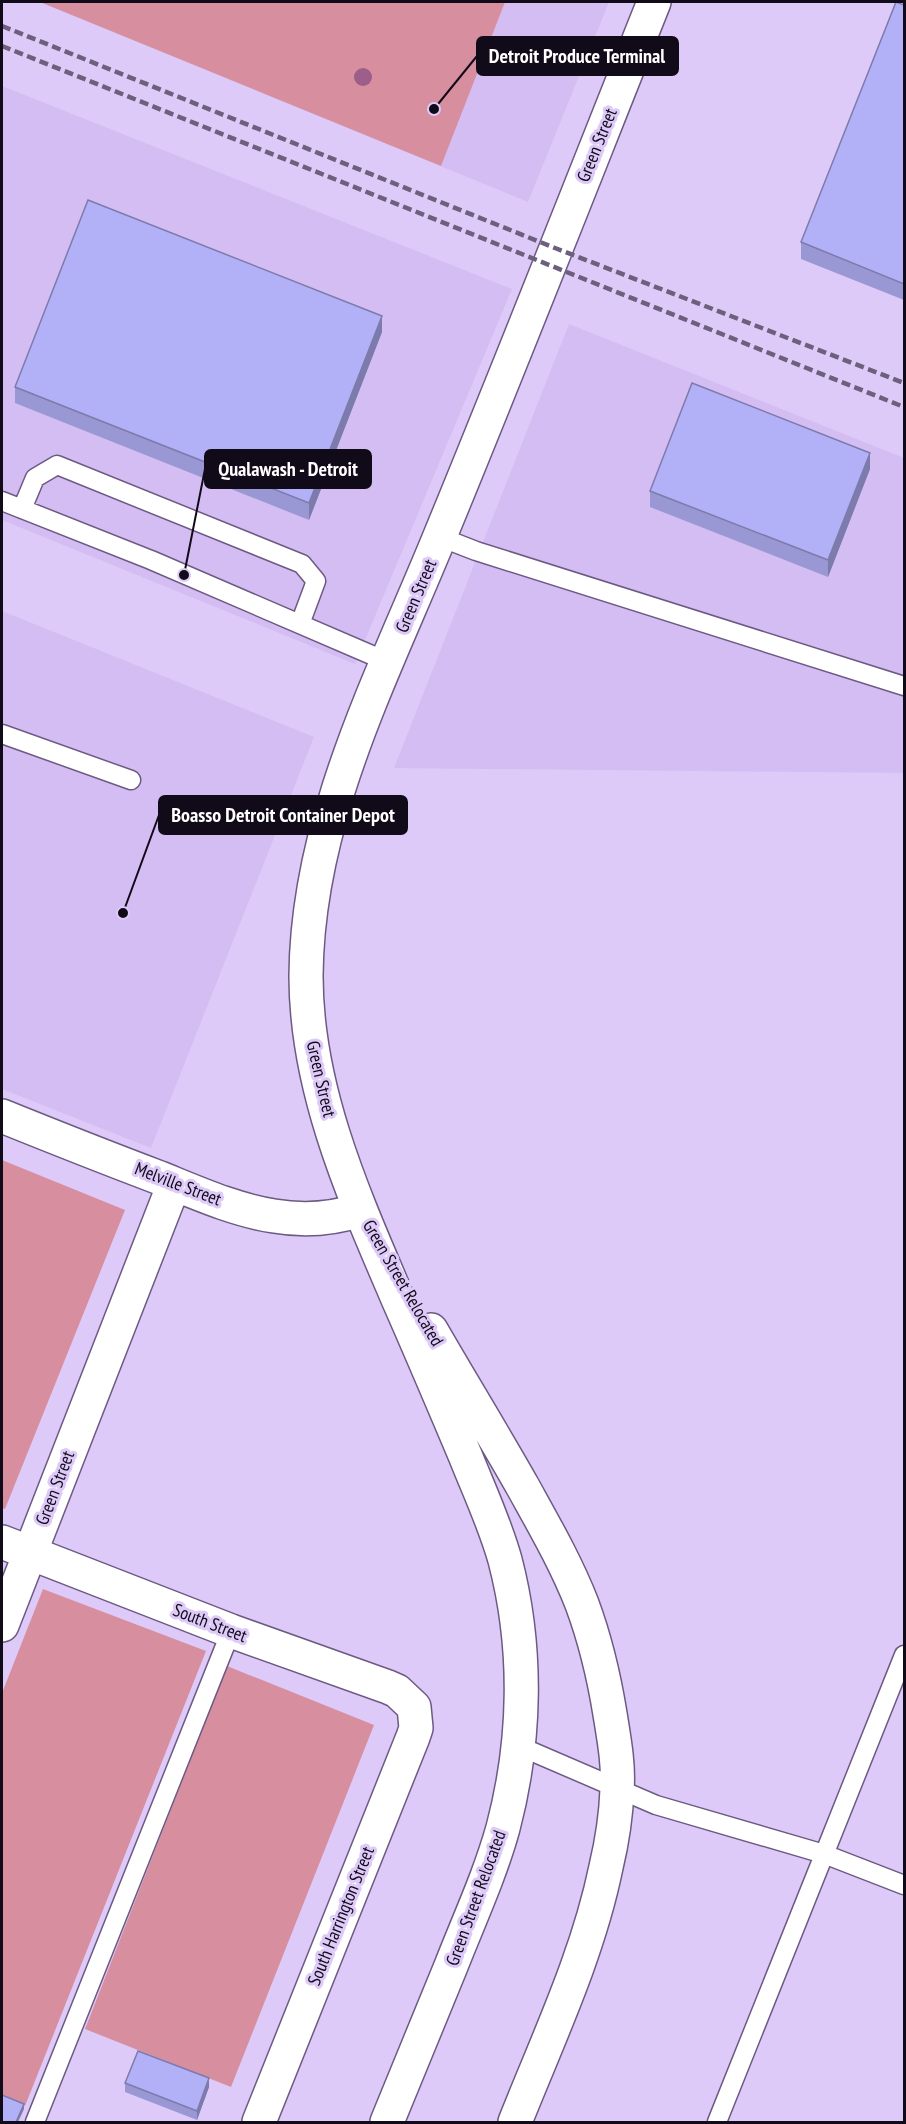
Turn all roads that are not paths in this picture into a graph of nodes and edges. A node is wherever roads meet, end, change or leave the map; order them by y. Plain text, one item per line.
1 (654, 2) edge
2 (2, 501) edge
3 (22, 509) junction
4 (440, 537) junction
5 (300, 624) junction
6 (388, 662) junction
7 (904, 686) edge
8 (2, 734) edge
9 (131, 780) dead end
10 (2, 1116) edge
11 (174, 1184) junction
12 (360, 1210) junction
13 (16, 1548) edge
14 (2, 1625) edge
15 (231, 1631) junction
16 (904, 1655) edge
17 (414, 1707) joint
18 (519, 1746) junction
19 (617, 1788) junction
20 (824, 1854) junction
21 (904, 1885) edge
22 (35, 2122) edge
23 (259, 2122) edge
24 (387, 2122) edge
25 (515, 2122) edge
26 (717, 2122) edge

1 - 4 street, Green Street
2 - 3 lane
3 - 5 lane
3 - 5 lane
4 - 6 street, Green Street
4 - 7 lane
5 - 6 lane
6 - 12 street, Green Street
8 - 9 lane
10 - 11 street, Melville Street
11 - 12 street, Melville Street
11 - 13 street, Green Street
12 - 18 street, Green Street Relocated
12 - 19 street, Green Street Relocated
13 - 14 street, Green Street
13 - 15 street, South Street
15 - 17 street, South Street
15 - 22 lane
16 - 20 lane
17 - 23 street, South Harrington Street
18 - 19 lane
18 - 24 street, Green Street Relocated
19 - 20 lane
19 - 25 street, Green Street Relocated
20 - 21 lane
20 - 26 lane

